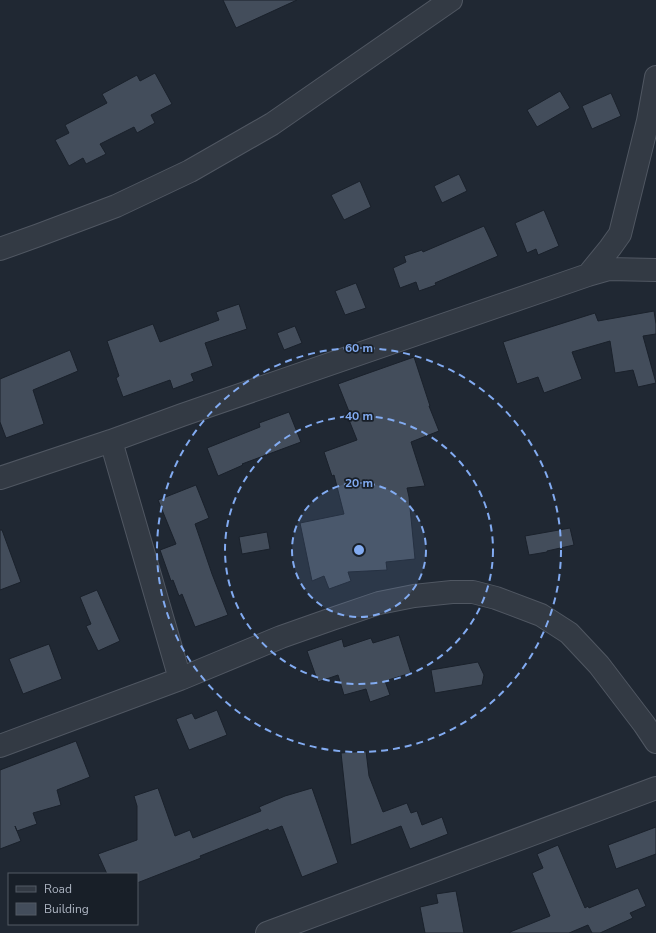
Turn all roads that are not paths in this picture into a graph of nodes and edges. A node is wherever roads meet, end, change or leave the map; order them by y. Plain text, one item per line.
1 (452, 0) edge
2 (656, 77) edge
3 (0, 249) edge
4 (656, 270) edge
5 (588, 275) junction
6 (111, 441) junction
7 (1, 475) edge
8 (180, 679) junction
9 (656, 742) edge
10 (0, 746) edge
11 (656, 788) edge
12 (274, 932) edge

1 - 3 street
2 - 5 street
4 - 5 street
5 - 6 street
6 - 7 street
6 - 8 street
8 - 9 street
8 - 10 street
11 - 12 street

